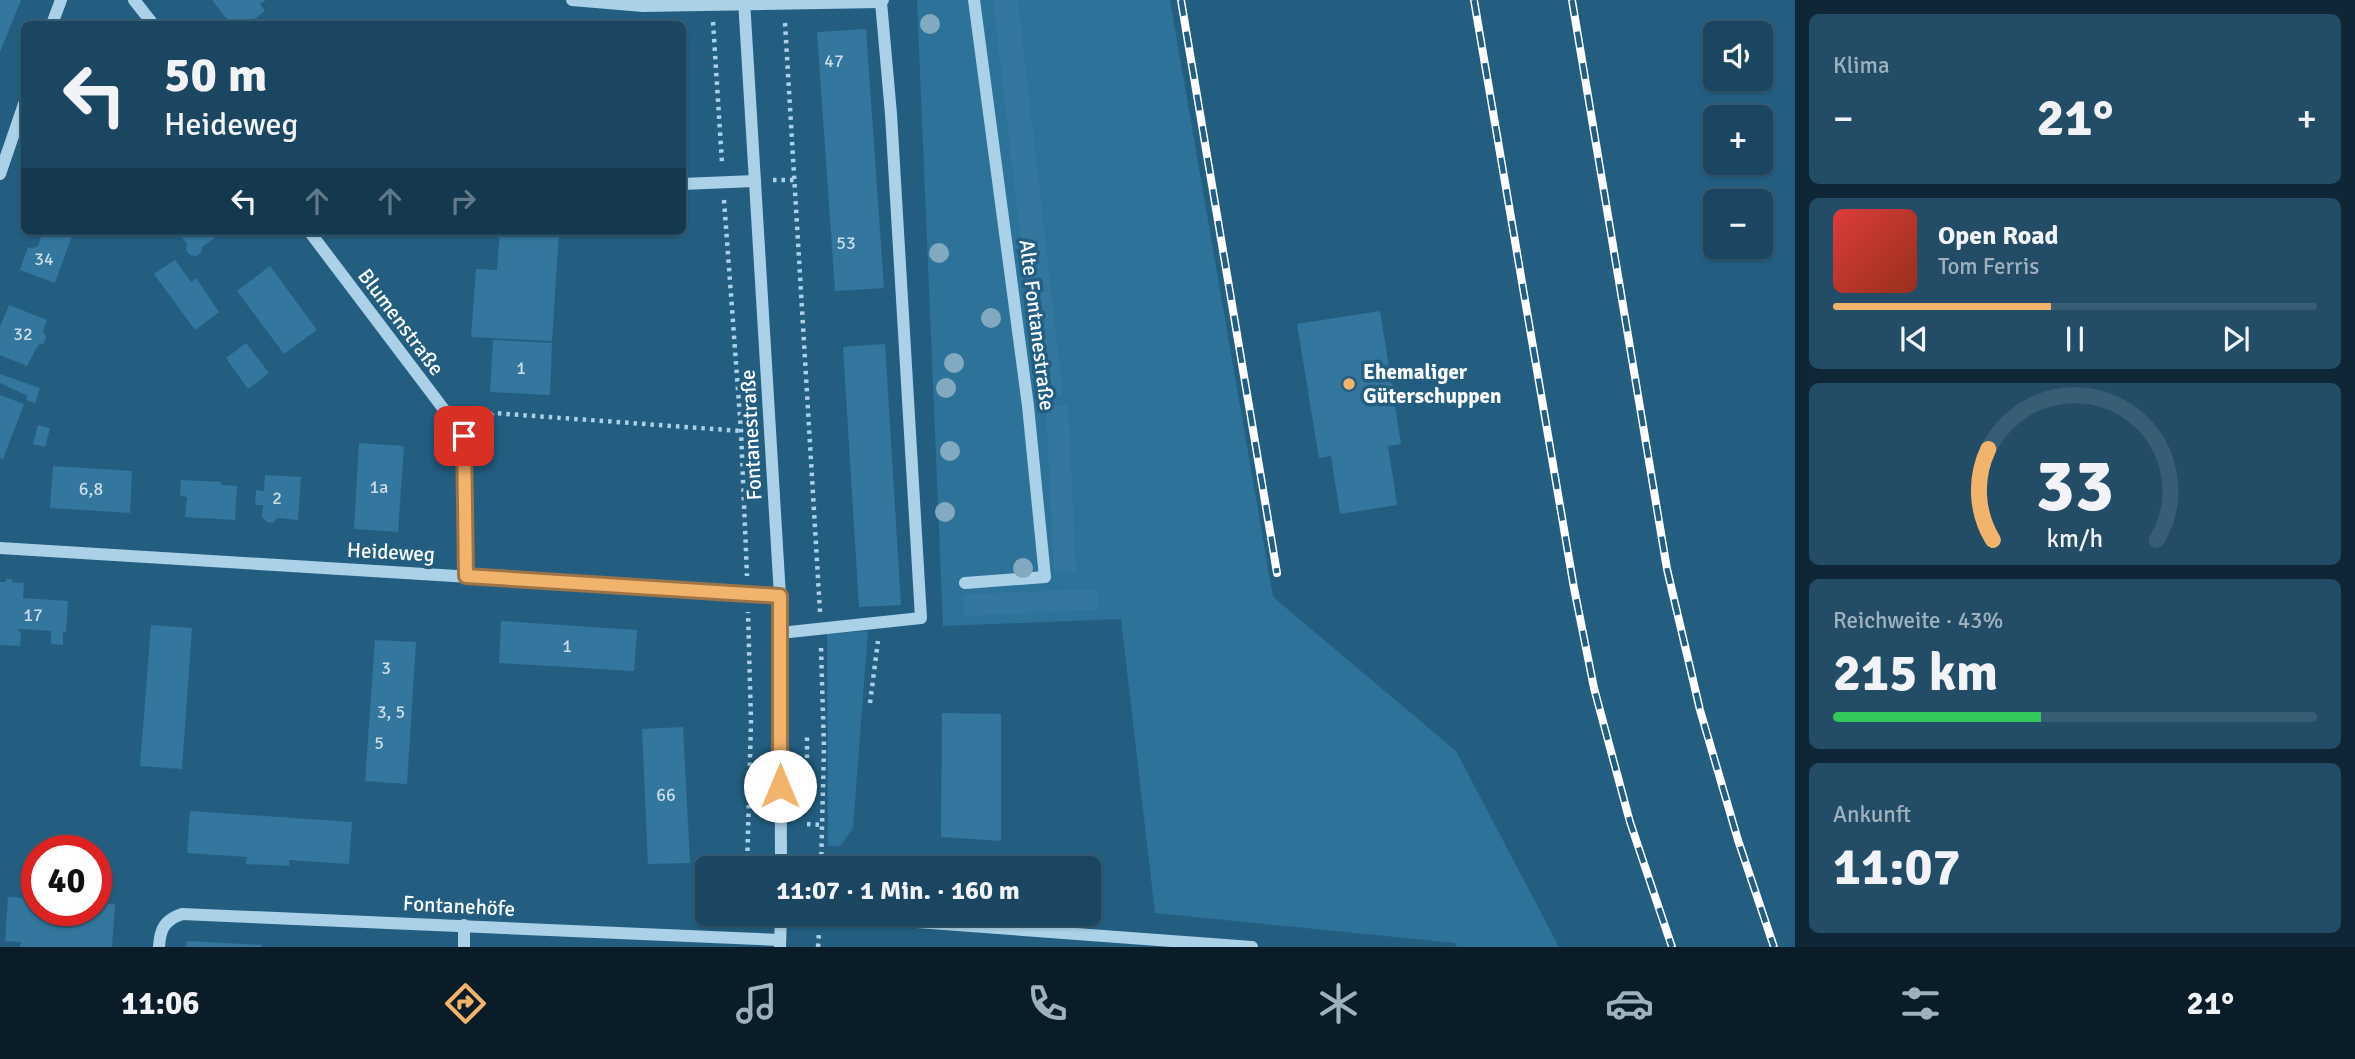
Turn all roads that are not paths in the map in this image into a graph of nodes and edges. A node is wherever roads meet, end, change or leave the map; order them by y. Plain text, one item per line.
1 (61, 0) edge
2 (134, 0) edge
3 (572, 0) edge
4 (974, 0) edge
5 (882, 1) edge
6 (744, 2) edge
7 (53, 21) edge
8 (151, 21) edge
9 (21, 113) edge
10 (0, 174) edge
11 (755, 181) junction
12 (686, 184) edge
13 (312, 235) edge
14 (0, 548) edge
15 (466, 576) junction
16 (965, 583) dead end
17 (780, 596) junction
18 (780, 632) junction
19 (780, 856) edge
20 (464, 925) junction
21 (781, 926) edge
22 (969, 926) edge
23 (780, 944) edge
24 (159, 947) edge
25 (464, 947) edge
26 (1252, 947) edge

1 - 7 street
2 - 8 street
3 - 6 street
4 - 16 street, Alte Fontanestraße
5 - 6 street
5 - 18 street
6 - 11 street, Fontanestraße
9 - 10 street
11 - 12 street
11 - 17 street, Fontanestraße
13 - 15 street, Blumenstraße
14 - 15 street, Heideweg
15 - 17 street, Heideweg
17 - 18 street, Fontanestraße
18 - 19 street, Fontanestraße
20 - 23 street, Fontanehöfe
20 - 24 street, Fontanehöfe
20 - 25 street
21 - 23 street
22 - 26 street

